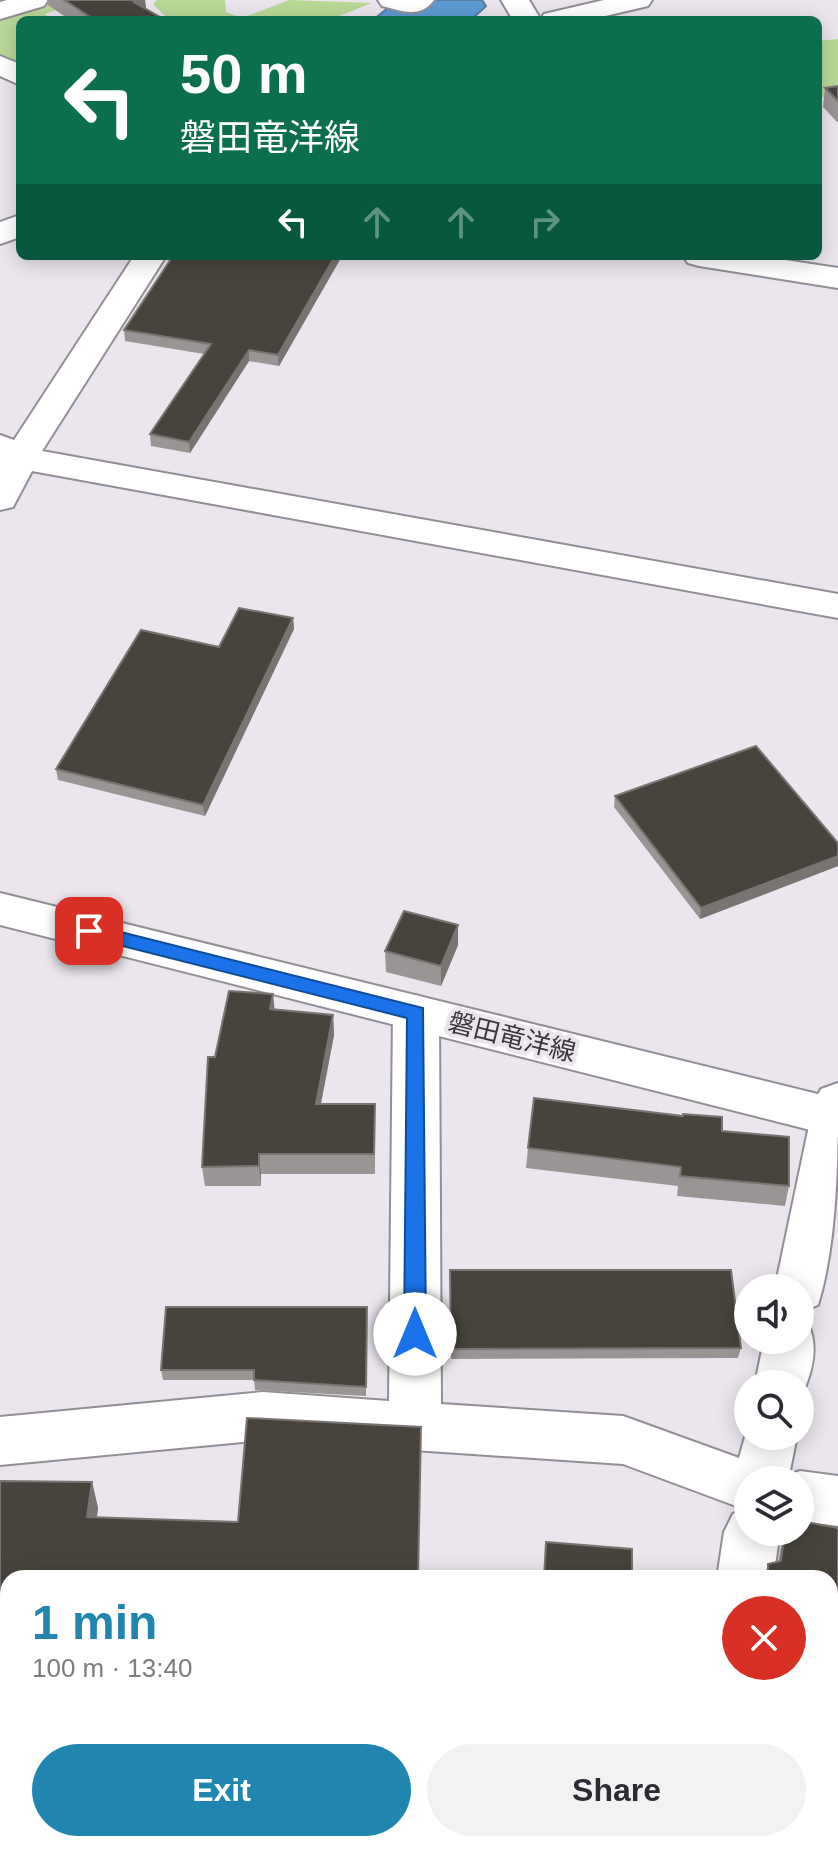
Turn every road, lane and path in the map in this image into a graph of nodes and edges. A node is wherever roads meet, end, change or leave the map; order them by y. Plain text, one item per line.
1 (34, 0) edge
2 (392, 0) edge
3 (420, 0) edge
4 (638, 0) edge
5 (0, 11) edge
6 (571, 16) edge
7 (147, 260) edge
8 (724, 260) edge
9 (838, 278) edge
10 (10, 452) edge
11 (0, 499) edge
12 (838, 606) edge
13 (0, 909) edge
14 (416, 1013) junction
15 (837, 1113) edge
16 (803, 1274) edge
17 (415, 1426) junction
18 (0, 1441) edge
19 (734, 1481) edge
20 (814, 1498) edge
21 (838, 1501) edge
22 (750, 1546) edge
23 (746, 1570) edge

1 - 5 street
2 - 3 street
4 - 6 street
7 - 10 street
8 - 9 street
10 - 11 street
10 - 12 street
13 - 14 street, 磐田竜洋線
14 - 15 street, 磐田竜洋線
14 - 17 street
15 - 16 street
17 - 18 street
17 - 19 street
20 - 21 street
22 - 23 street

